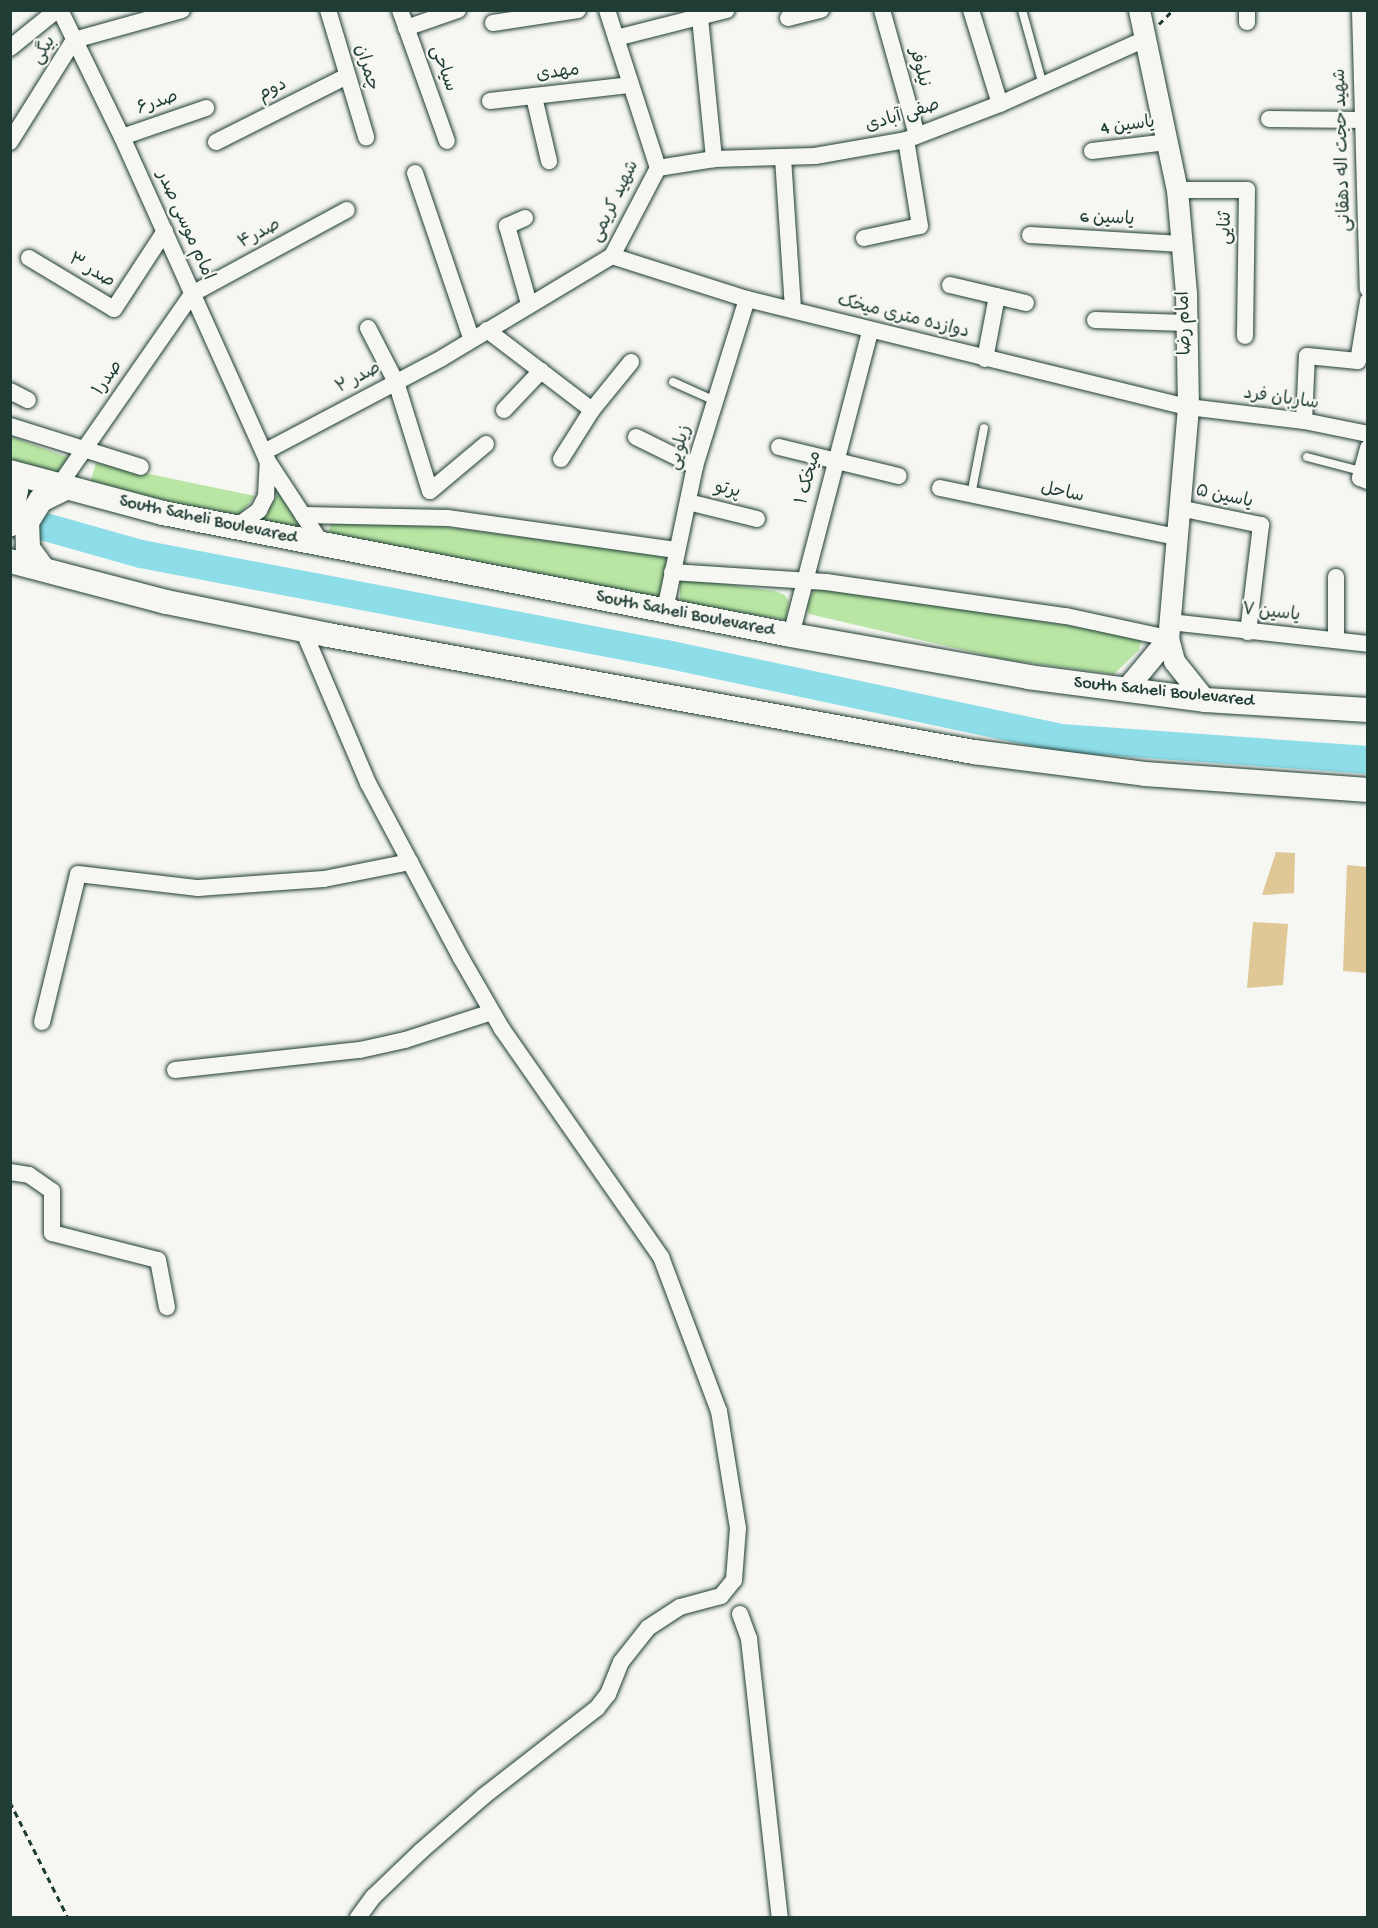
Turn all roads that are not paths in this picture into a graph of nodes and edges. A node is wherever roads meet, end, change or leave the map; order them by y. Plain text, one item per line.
1 (59, 10) edge
2 (182, 10) edge
3 (328, 10) edge
4 (400, 10) edge
5 (458, 10) edge
6 (578, 10) edge
7 (607, 10) edge
8 (727, 10) edge
9 (821, 10) edge
10 (882, 10) edge
11 (970, 10) edge
12 (1022, 10) edge
13 (1139, 10) edge
14 (1360, 10) edge
15 (700, 18) junction
16 (788, 18) dead end
17 (493, 23) dead end
18 (406, 28) junction
19 (616, 38) junction
20 (74, 40) junction
21 (1143, 40) junction
22 (10, 48) edge
23 (347, 76) junction
24 (631, 85) junction
25 (1043, 85) junction
26 (534, 97) junction
27 (490, 101) dead end
28 (1000, 104) junction
29 (206, 108) dead end
30 (1269, 119) dead end
31 (1363, 120) junction
32 (122, 137) junction
33 (366, 137) dead end
34 (911, 138) junction
35 (216, 141) dead end
36 (447, 141) dead end
37 (10, 142) edge
38 (1168, 142) junction
39 (1092, 151) dead end
40 (783, 158) junction
41 (714, 159) junction
42 (549, 161) dead end
43 (658, 168) junction
44 (415, 173) dead end
45 (1178, 190) junction
46 (346, 210) dead end
47 (525, 218) dead end
48 (165, 231) junction
49 (1030, 235) dead end
50 (864, 238) dead end
51 (1182, 244) junction
52 (612, 256) junction
53 (29, 258) dead end
54 (950, 285) dead end
55 (1368, 289) edge
56 (192, 294) junction
57 (997, 296) junction
58 (747, 299) junction
59 (1368, 301) edge
60 (1026, 303) dead end
61 (529, 304) junction
62 (793, 310) junction
63 (1095, 320) dead end
64 (1186, 323) junction
65 (368, 328) dead end
66 (487, 330) junction
67 (870, 331) junction
68 (1245, 336) dead end
69 (472, 340) junction
70 (985, 358) junction
71 (631, 362) dead end
72 (541, 371) junction
73 (396, 382) junction
74 (673, 382) dead end
75 (10, 391) edge
76 (28, 400) dead end
77 (715, 402) junction
78 (1188, 407) junction
79 (504, 410) dead end
80 (592, 410) junction
81 (1304, 421) junction
82 (10, 426) edge
83 (984, 428) dead end
84 (1368, 434) edge
85 (636, 437) dead end
86 (486, 444) dead end
87 (779, 447) dead end
88 (1368, 448) edge
89 (83, 450) junction
90 (266, 456) junction
91 (1307, 457) dead end
92 (561, 459) dead end
93 (835, 461) junction
94 (695, 466) junction
95 (141, 467) dead end
96 (10, 473) edge
97 (899, 476) dead end
98 (1364, 476) edge
99 (61, 488) junction
100 (940, 488) dead end
101 (971, 495) junction
102 (688, 502) junction
103 (1179, 508) junction
104 (303, 515) junction
105 (757, 519) dead end
106 (10, 524) edge
107 (236, 527) junction
108 (1177, 537) junction
109 (322, 544) junction
110 (677, 550) junction
111 (10, 561) edge
112 (43, 570) junction
113 (672, 572) junction
114 (1336, 577) dead end
115 (802, 582) junction
116 (665, 610) junction
117 (303, 630) junction
118 (1169, 630) junction
119 (1248, 632) junction
120 (791, 635) junction
121 (1336, 640) junction
122 (1368, 644) edge
123 (1125, 690) junction
124 (1205, 700) junction
125 (1368, 710) edge
126 (1368, 789) edge
127 (410, 862) junction
128 (492, 1012) junction
129 (42, 1022) dead end
130 (175, 1070) dead end
131 (10, 1172) edge
132 (167, 1307) dead end
133 (731, 1584) junction
134 (703, 1601) junction
135 (740, 1614) junction
136 (358, 1917) edge
137 (780, 1917) edge

1 - 20 street, امام موسی صدر
1 - 22 street
2 - 20 street
3 - 23 street, چمران
4 - 18 street, سیاحی
5 - 18 street
6 - 17 street
7 - 19 street, شهید کریمی
8 - 15 street
9 - 16 street
10 - 34 street, نیلوفر
11 - 28 street
12 - 25 lane
13 - 21 street, امام رضا
14 - 31 street, شهید حجت اله دهقانی
15 - 19 street
15 - 41 street
18 - 36 street, سیاحی
19 - 24 street, شهید کریمی
20 - 32 street, امام موسی صدر
20 - 37 street, بیگی
21 - 25 street, صفی آبادی
21 - 38 street, امام رضا
23 - 33 street, چمران
23 - 35 street, دوم
24 - 26 street, مهدی
24 - 43 street, شهید کریمی
25 - 28 street, صفی آبادی
26 - 27 street, مهدی
26 - 42 street
28 - 34 street, صفی آبادی
29 - 32 street, صدر۶
30 - 31 street
31 - 55 street, شهید حجت اله دهقانی
32 - 48 street, امام موسی صدر
34 - 40 street, صفی آبادی
34 - 50 street, نیلوفر
38 - 39 street, یاسین 4
38 - 45 street, امام رضا
40 - 41 street, صفی آبادی
40 - 62 street
41 - 43 street, صفی آبادی
43 - 52 street, شهید کریمی
44 - 69 street
45 - 51 street, امام رضا
45 - 68 street, ثنایی
46 - 56 street, صدر۴
47 - 61 street
48 - 53 street, صدر ۳
48 - 56 street, امام موسی صدر
49 - 51 street, یاسین 6
51 - 64 street, امام رضا
52 - 58 street, دوازده متری میخک
52 - 61 street, شهید کریمی
54 - 57 street
56 - 89 street, صدر۱
56 - 90 street, امام موسی صدر
57 - 60 street
57 - 70 street
58 - 62 street, دوازده متری میخک
58 - 77 street, زیلویی
59 - 81 street
61 - 66 street, شهید کریمی
62 - 67 street, دوازده متری میخک
63 - 64 street
64 - 78 street, امام رضا
65 - 73 street
66 - 69 street, شهید کریمی
66 - 72 street
67 - 70 street, دوازده متری میخک
67 - 93 street, میخک ۱
69 - 73 street, صدر ۲
70 - 78 street, دوازده متری میخک
71 - 80 street
72 - 79 street
72 - 80 street
73 - 86 street
73 - 90 street, صدر ۲
74 - 77 lane
75 - 76 street
77 - 94 street, زیلویی
78 - 81 street, ساربان فرد
78 - 103 street, امام رضا
80 - 92 street
81 - 84 street, ساربان فرد
82 - 89 street
83 - 101 lane
85 - 94 street
87 - 93 street
88 - 98 street
89 - 95 street
89 - 99 street, صدر۱
90 - 104 street, امام موسی صدر
90 - 107 street
91 - 98 lane
93 - 97 street
93 - 115 street, میخک ۱
94 - 102 street, زیلویی
96 - 99 main road, South Saheli Boulevared
96 - 106 main road
99 - 107 main road, South Saheli Boulevared
99 - 112 main road
100 - 101 street, ساحل
101 - 108 street, ساحل
102 - 105 street, پرتو
102 - 110 street, زیلویی
103 - 108 street, امام رضا
103 - 119 street, یاسین ۵
104 - 109 street, امام موسی صدر
104 - 110 street
107 - 109 main road, South Saheli Boulevared
108 - 118 street, امام رضا
109 - 116 main road, South Saheli Boulevared
110 - 113 street, زیلویی
111 - 112 main road
112 - 117 main road
113 - 115 street, یاسین ۷
113 - 116 street, زیلویی
114 - 121 street
115 - 118 street, یاسین ۷
115 - 120 street, میخک ۱
116 - 120 main road, South Saheli Boulevared
117 - 126 main road
117 - 127 street
118 - 119 street, یاسین ۷
118 - 123 street
118 - 124 street
119 - 121 street, یاسین ۷
120 - 123 main road, South Saheli Boulevared
121 - 122 street, یاسین ۷
123 - 124 main road, South Saheli Boulevared
124 - 125 main road, South Saheli Boulevared
127 - 128 street
127 - 129 street
128 - 130 street
128 - 133 street
131 - 132 street
133 - 134 street
133 - 135 street
134 - 135 street
134 - 136 street
135 - 137 street

